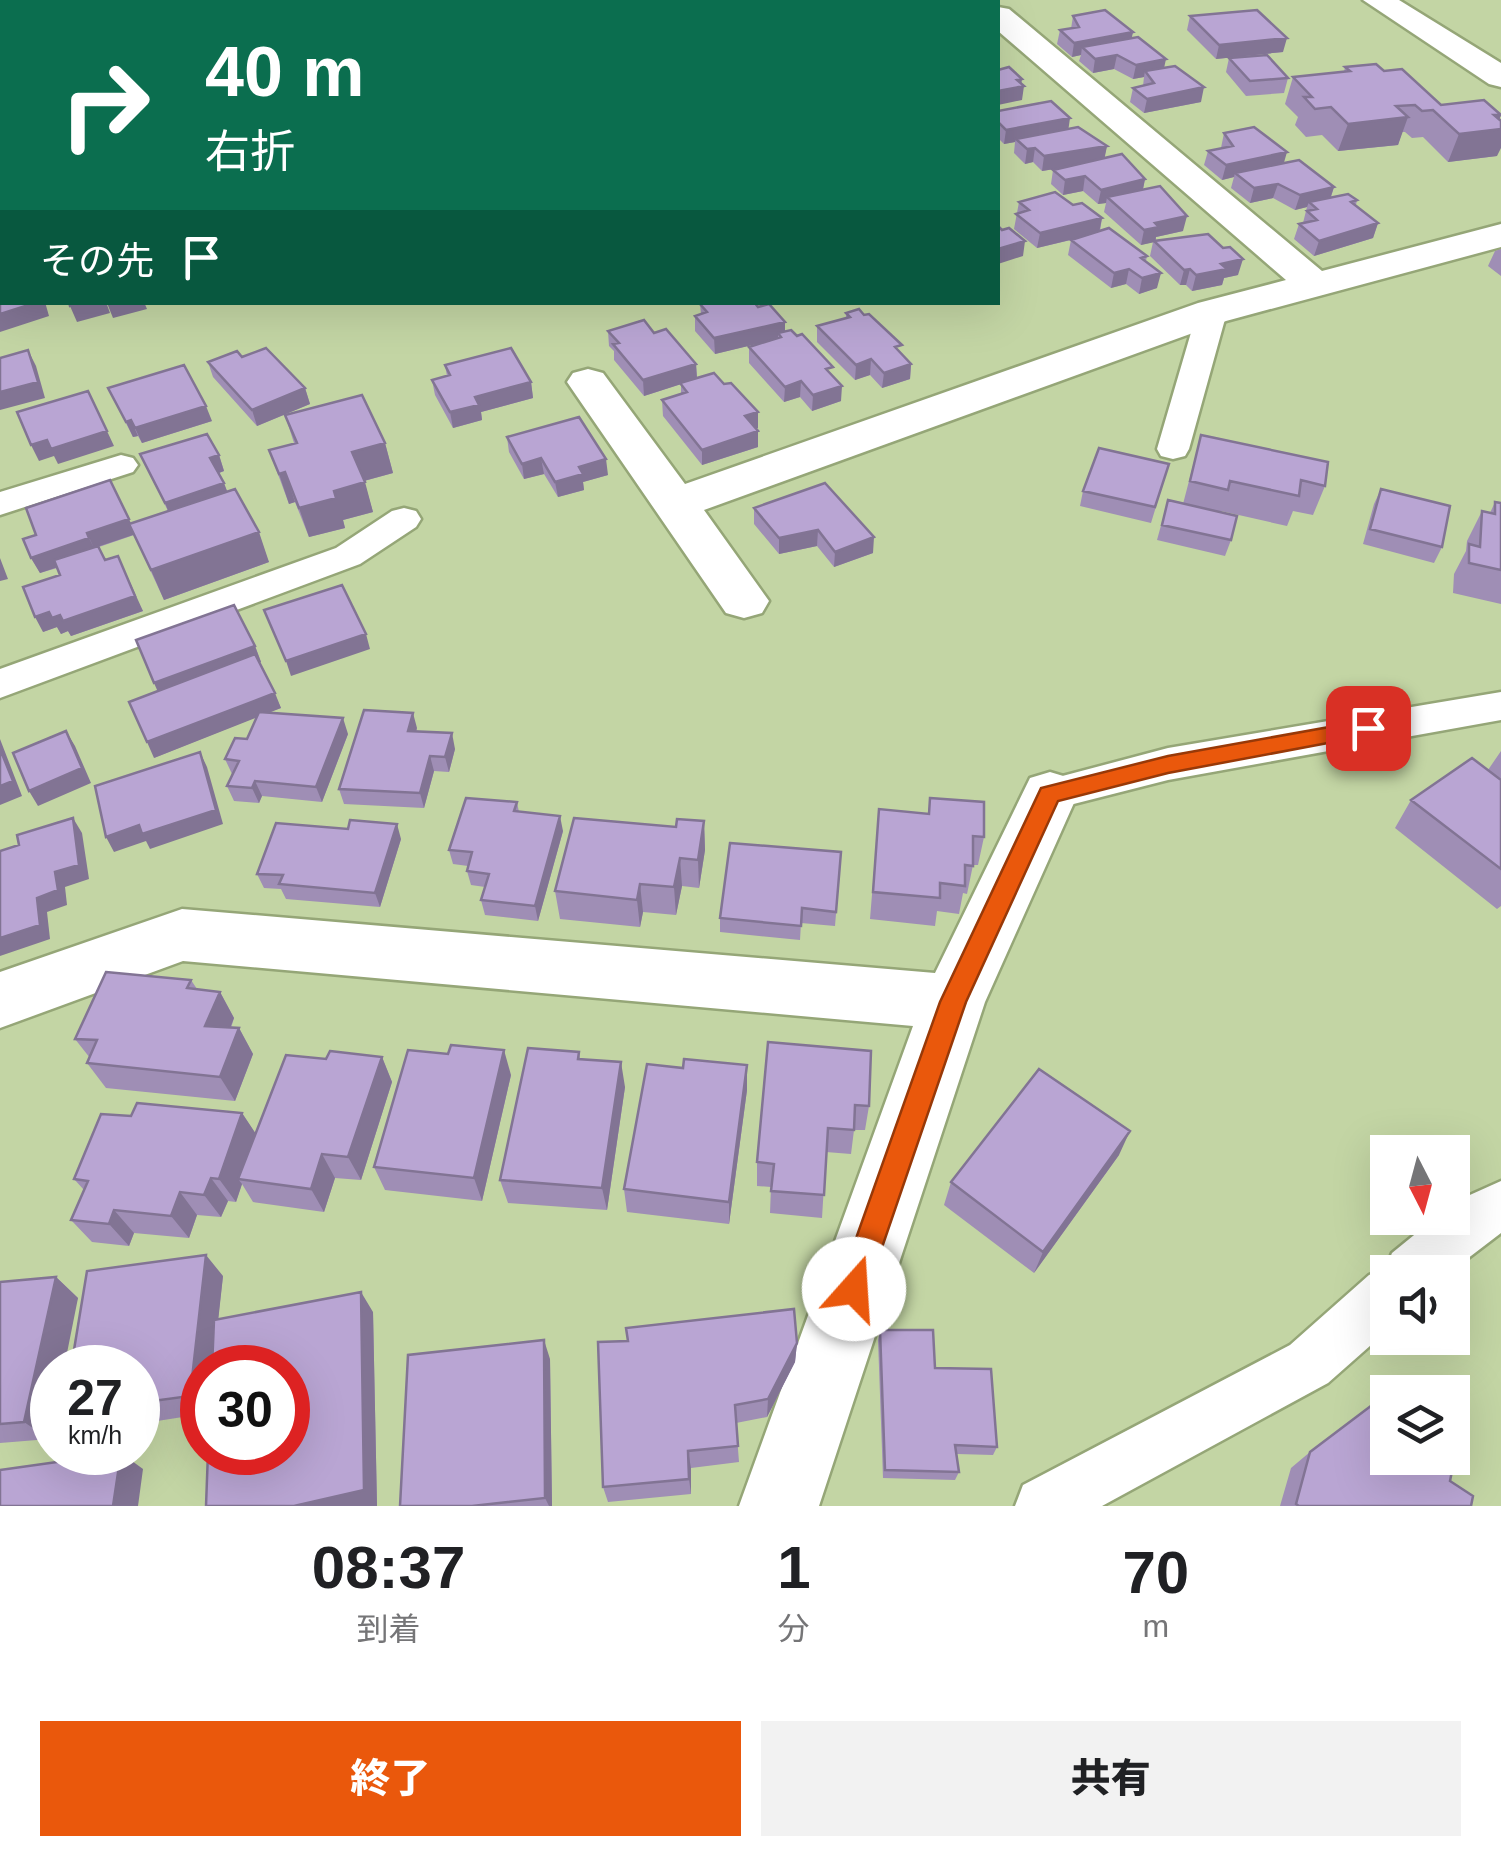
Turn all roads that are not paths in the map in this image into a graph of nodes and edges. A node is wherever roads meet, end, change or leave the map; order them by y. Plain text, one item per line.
1 (1378, 0) edge
2 (1000, 18) edge
3 (1501, 77) edge
4 (1501, 235) edge
5 (1315, 285) junction
6 (1212, 312) junction
7 (588, 382) dead end
8 (1173, 449) dead end
9 (122, 465) dead end
10 (678, 503) junction
11 (0, 504) edge
12 (404, 519) dead end
13 (744, 600) dead end
14 (0, 684) edge
15 (1501, 706) edge
16 (1050, 794) joint
17 (0, 1000) edge
18 (953, 1002) junction
19 (1501, 1206) edge
20 (1430, 1255) edge
21 (1370, 1310) edge
22 (779, 1506) edge
23 (1044, 1506) edge

1 - 3 street
2 - 5 street
4 - 5 street
5 - 6 street
6 - 8 lane
6 - 10 street
7 - 10 street
9 - 11 lane
10 - 13 street
12 - 14 lane
15 - 16 lane
16 - 18 street
17 - 18 street
18 - 22 street
19 - 20 lane
21 - 23 lane

